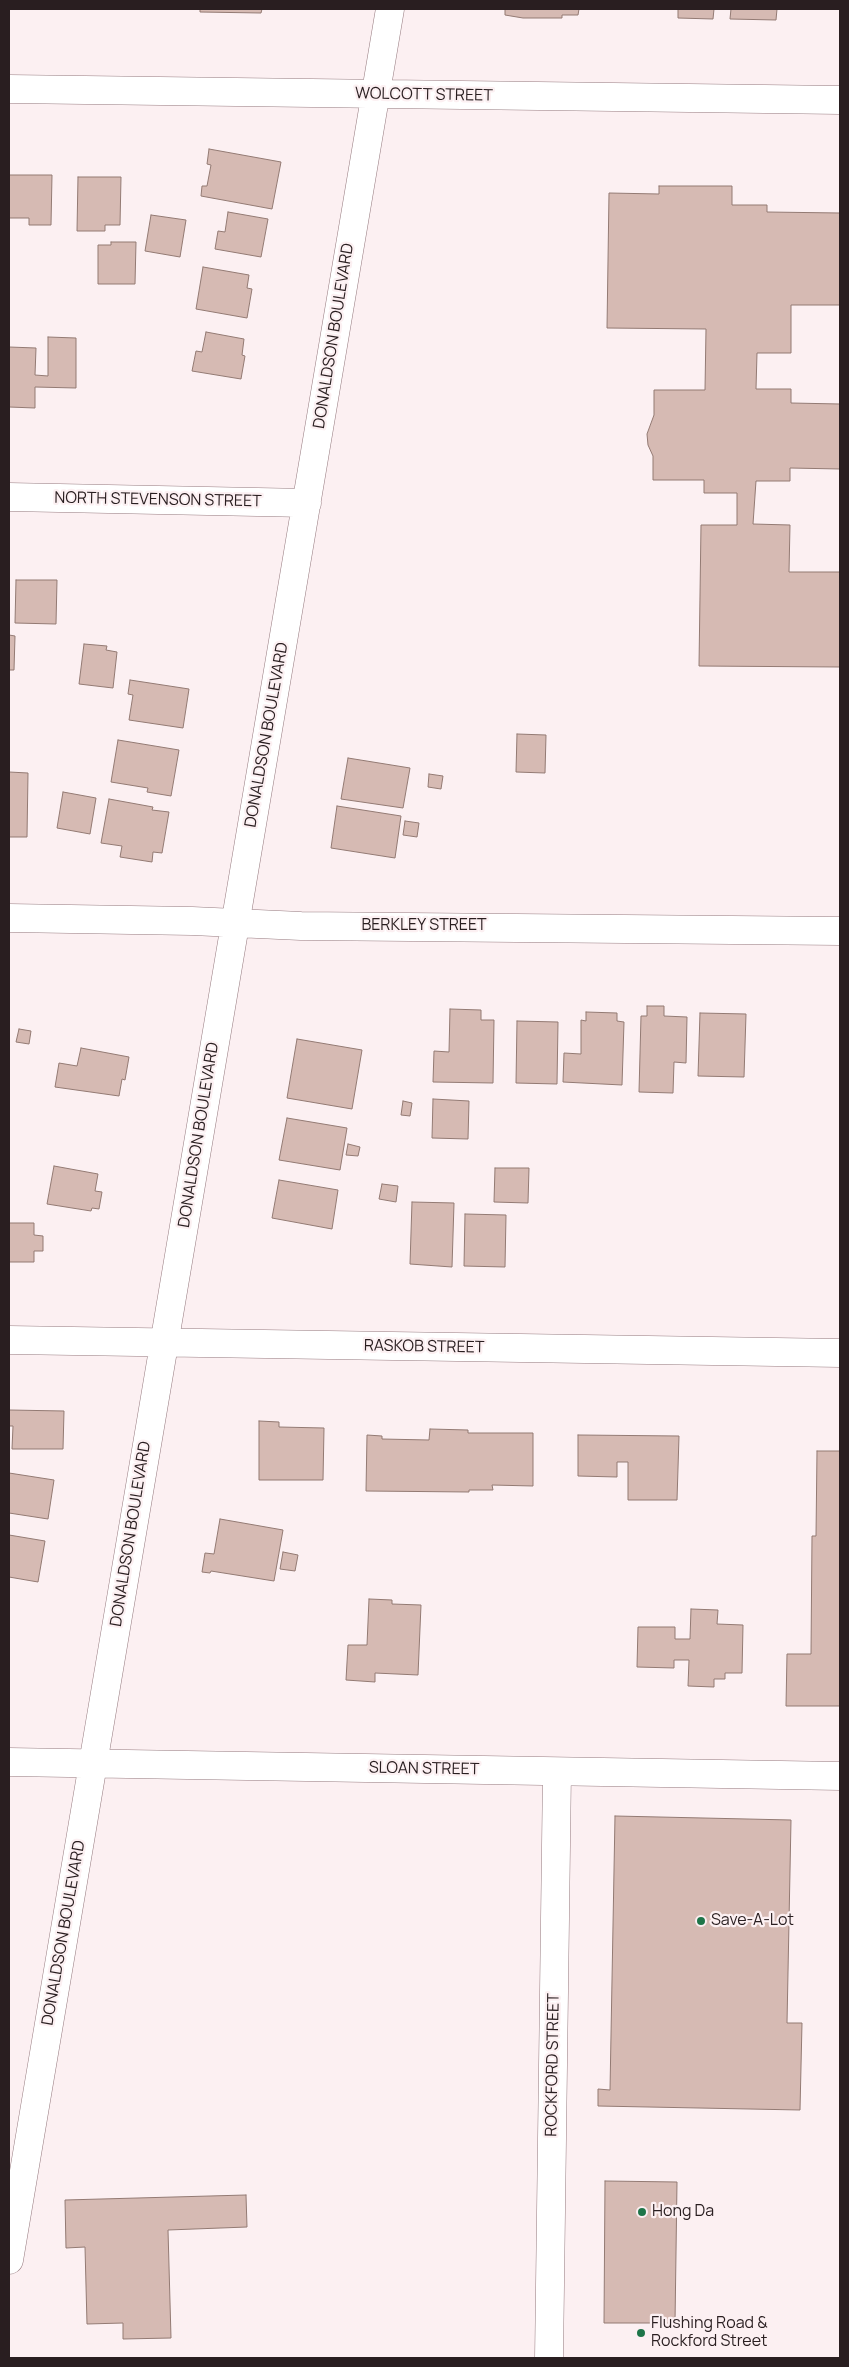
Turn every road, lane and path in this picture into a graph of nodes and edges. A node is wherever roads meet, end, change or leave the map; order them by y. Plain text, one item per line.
1 (390, 9) edge
2 (9, 89) edge
3 (374, 95) junction
4 (840, 100) edge
5 (9, 497) edge
6 (307, 503) junction
7 (9, 918) edge
8 (235, 923) junction
9 (840, 931) edge
10 (9, 1340) edge
11 (163, 1342) junction
12 (840, 1353) edge
13 (9, 1762) edge
14 (93, 1764) junction
15 (557, 1772) junction
16 (840, 1776) edge
17 (9, 2260) edge
18 (550, 2358) edge

1 - 3 street, DONALDSON BOULEVARD
2 - 3 street, WOLCOTT STREET
3 - 4 street, WOLCOTT STREET
3 - 6 street, DONALDSON BOULEVARD
5 - 6 street, NORTH STEVENSON STREET
6 - 8 street, DONALDSON BOULEVARD
7 - 8 street, BERKLEY STREET
8 - 9 street, BERKLEY STREET
8 - 11 street, DONALDSON BOULEVARD
10 - 11 street, RASKOB STREET
11 - 12 street, RASKOB STREET
11 - 14 street, DONALDSON BOULEVARD
13 - 14 street, SLOAN STREET
14 - 15 street, SLOAN STREET
14 - 17 street, DONALDSON BOULEVARD
15 - 16 street, SLOAN STREET
15 - 18 street, ROCKFORD STREET

